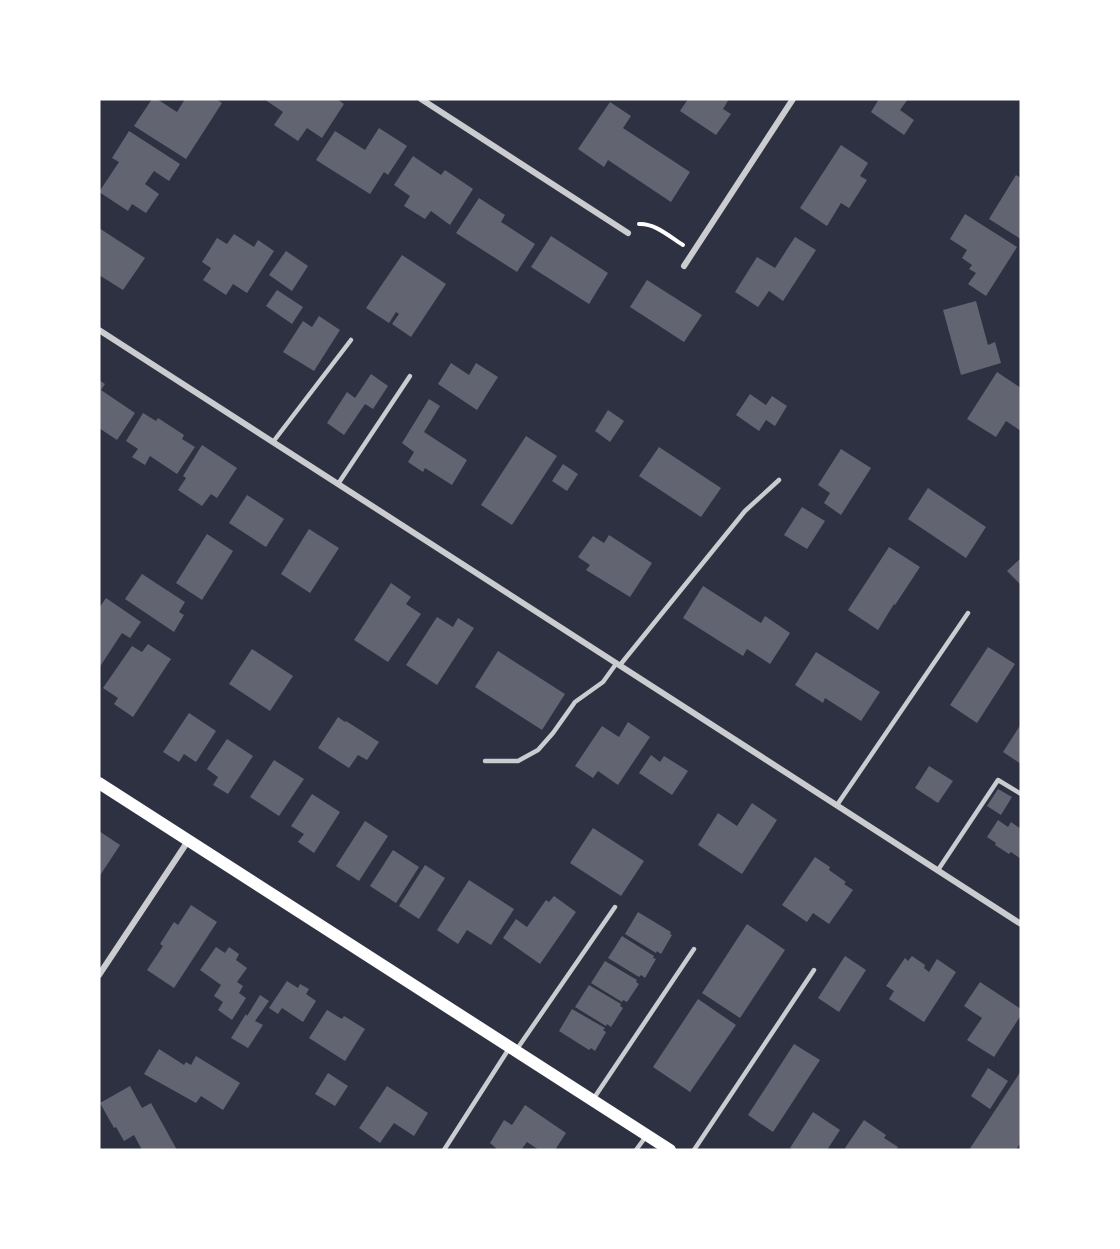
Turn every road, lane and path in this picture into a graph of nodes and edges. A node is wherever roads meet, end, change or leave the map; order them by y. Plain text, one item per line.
1 (421, 99) edge
2 (793, 99) edge
3 (628, 233) joint
4 (693, 252) junction
5 (684, 266) dead end
6 (99, 330) edge
7 (351, 340) dead end
8 (410, 376) dead end
9 (273, 442) junction
10 (779, 480) dead end
11 (338, 484) junction
12 (968, 613) dead end
13 (618, 664) junction
14 (485, 761) dead end
15 (99, 783) edge
16 (1021, 794) edge
17 (837, 805) junction
18 (188, 840) junction
19 (938, 870) junction
20 (615, 907) dead end
21 (1021, 924) edge
22 (694, 949) dead end
23 (814, 970) dead end
24 (99, 975) edge
25 (513, 1049) junction
26 (592, 1100) junction
27 (647, 1135) junction
28 (444, 1150) edge
29 (636, 1150) edge
30 (670, 1150) edge
31 (694, 1150) edge

1 - 3 street
2 - 4 street
3 - 4 path
4 - 5 street
6 - 9 street
7 - 9 lane
8 - 11 lane
9 - 11 street
10 - 13 lane
11 - 13 street
12 - 17 lane
13 - 14 lane
13 - 17 street
15 - 18 main road
16 - 19 lane
17 - 19 street
18 - 24 street
18 - 25 main road
19 - 21 street
20 - 25 lane
22 - 26 lane
23 - 31 lane
25 - 26 main road
25 - 28 lane
26 - 27 main road
27 - 29 lane
27 - 30 main road

